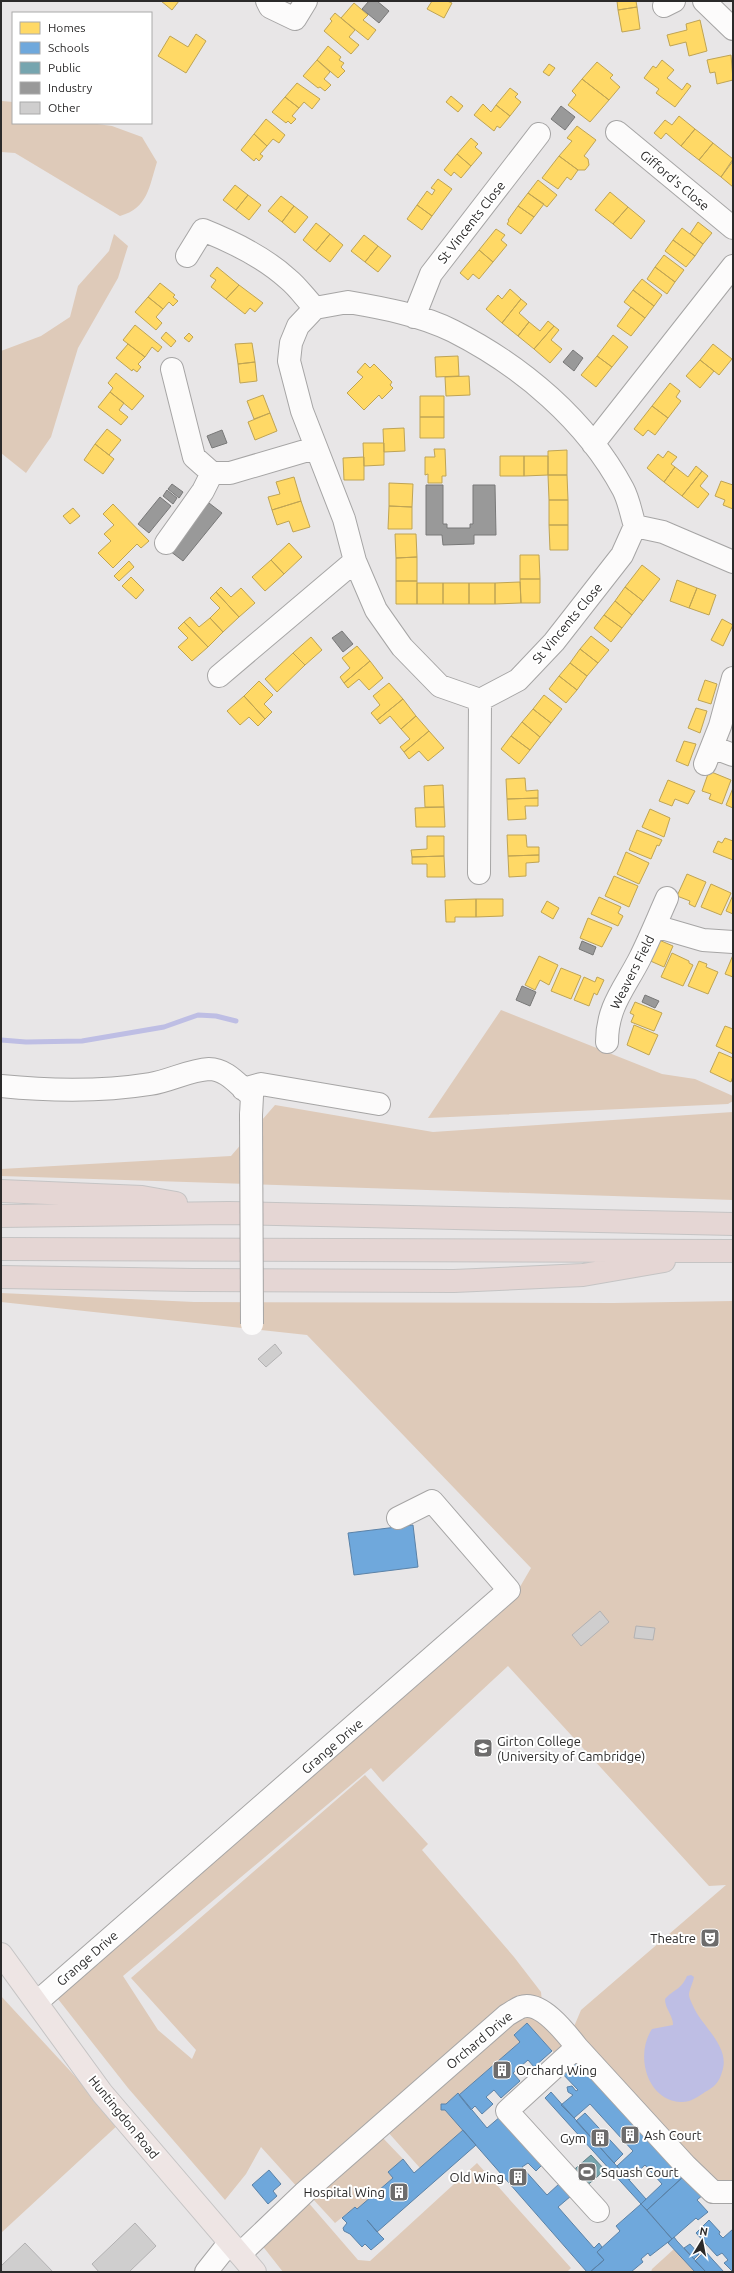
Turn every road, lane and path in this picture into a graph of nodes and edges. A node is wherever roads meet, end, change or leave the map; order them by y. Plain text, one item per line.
1 (267, 1) edge
2 (306, 1) edge
3 (704, 1) edge
4 (733, 28) edge
5 (626, 132) dead end
6 (539, 134) dead end
7 (733, 228) edge
8 (187, 256) dead end
9 (733, 266) edge
10 (315, 308) junction
11 (414, 317) junction
12 (172, 369) dead end
13 (593, 444) junction
14 (315, 448) junction
15 (212, 473) junction
16 (635, 526) junction
17 (166, 543) dead end
18 (355, 561) junction
19 (733, 562) edge
20 (219, 676) dead end
21 (733, 678) edge
22 (480, 700) junction
23 (733, 755) edge
24 (479, 873) dead end
25 (667, 898) dead end
26 (655, 926) junction
27 (733, 942) edge
28 (607, 1042) dead end
29 (1, 1086) edge
30 (243, 1089) junction
31 (379, 1104) dead end
32 (1, 1191) edge
33 (229, 1212) junction
34 (1, 1216) edge
35 (733, 1224) edge
36 (1, 1249) edge
37 (728, 1251) edge
38 (1, 1277) edge
39 (252, 1324) dead end
40 (398, 1518) dead end
41 (1, 1954) edge
42 (37, 2002) junction
43 (577, 2047) junction
44 (733, 2192) edge
45 (598, 2211) dead end
46 (235, 2248) junction
47 (206, 2272) edge
48 (255, 2272) edge

1 - 2 street
3 - 4 street
5 - 7 street, Gifford's Close
6 - 11 street, St Vincents Close
8 - 10 street
9 - 13 street
10 - 11 street
10 - 14 street
11 - 13 street
12 - 15 street
13 - 16 street
14 - 15 street
14 - 18 street
15 - 17 street
16 - 19 street
16 - 22 street, St Vincents Close
18 - 20 street
18 - 22 street
21 - 23 street
22 - 24 street
25 - 26 street, Weavers Field
26 - 27 street, Weavers Field
26 - 28 street, Weavers Field
29 - 30 street
30 - 31 street
30 - 39 street, bridge
32 - 33 highway
33 - 34 highway
33 - 35 highway
36 - 37 highway
37 - 38 highway
40 - 42 street, Grange Drive
41 - 42 main road, Huntingdon Road
42 - 46 main road, Huntingdon Road
43 - 44 street, Orchard Drive
43 - 45 street
43 - 46 street, Orchard Drive
46 - 47 street, Orchard Drive
46 - 48 main road, Huntingdon Road

